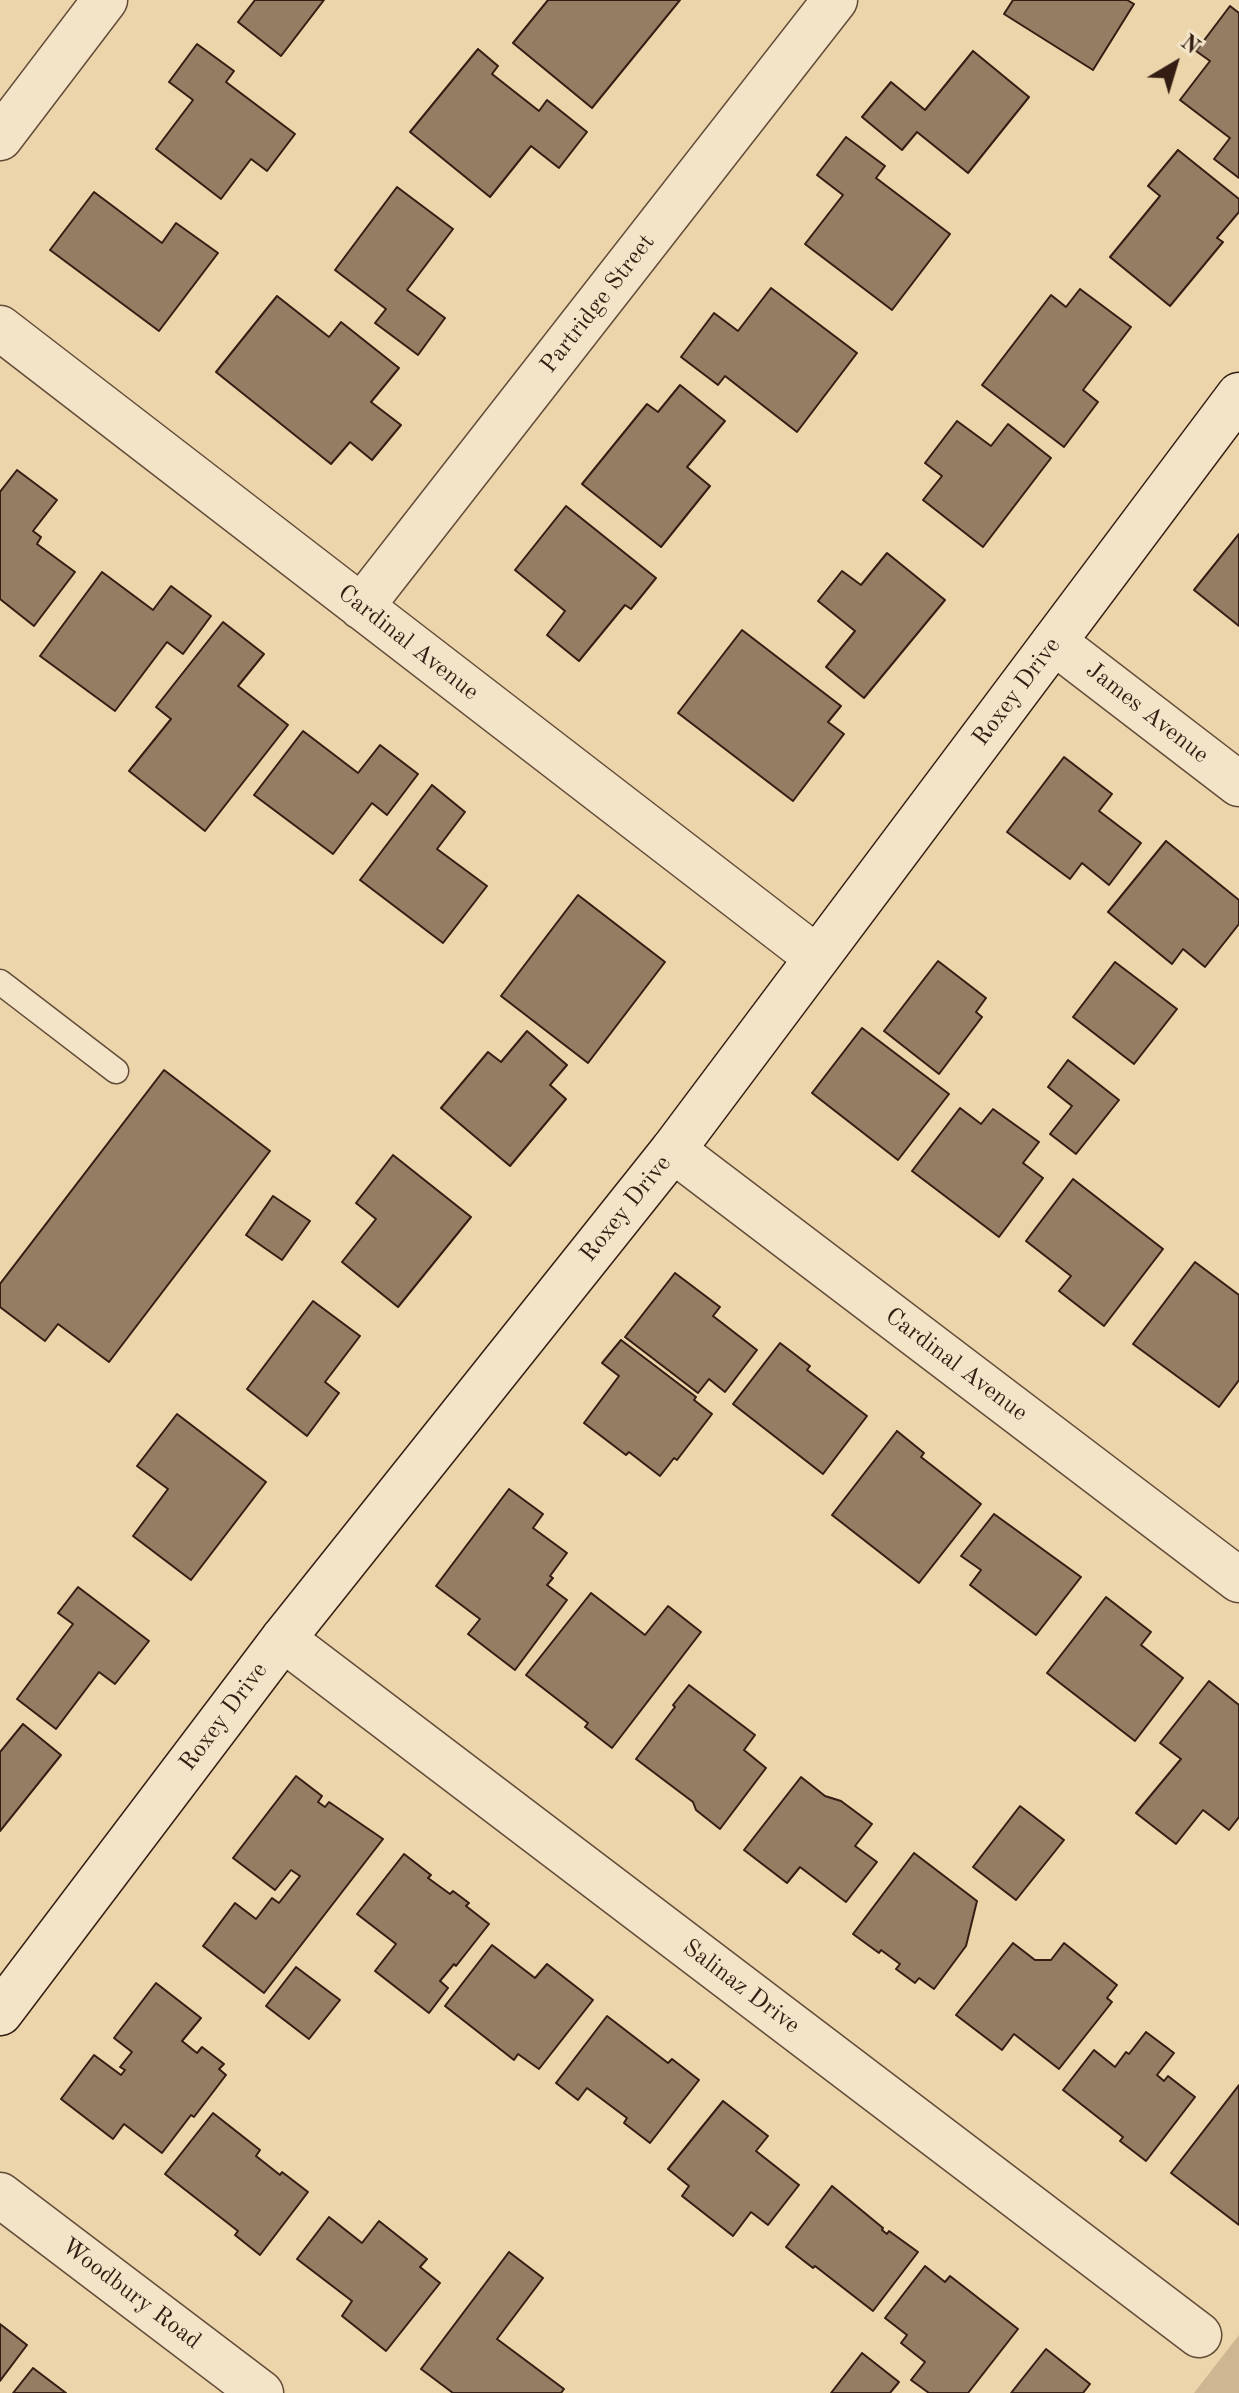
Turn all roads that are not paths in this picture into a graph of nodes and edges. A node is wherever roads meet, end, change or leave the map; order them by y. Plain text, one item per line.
1 (105, 0) edge
2 (835, 0) edge
3 (0, 138) edge
4 (0, 328) edge
5 (1239, 395) edge
6 (361, 607) junction
7 (1054, 642) junction
8 (1239, 784) edge
9 (816, 957) junction
10 (0, 982) edge
11 (116, 1071) dead end
12 (673, 1150) junction
13 (1239, 1580) edge
14 (283, 1639) junction
15 (0, 2013) edge
16 (0, 2195) edge
17 (1199, 2335) dead end
18 (261, 2393) edge

1 - 3 street
2 - 6 street, Partridge Street
4 - 6 street, Cardinal Avenue
5 - 7 street, Roxey Drive
6 - 9 street, Cardinal Avenue
7 - 8 street, James Avenue
7 - 9 street, Roxey Drive
9 - 12 street, Roxey Drive
10 - 11 lane
12 - 13 street, Cardinal Avenue
12 - 14 street, Roxey Drive
14 - 15 street, Roxey Drive
14 - 17 street, Salinaz Drive
16 - 18 street, Woodbury Road

